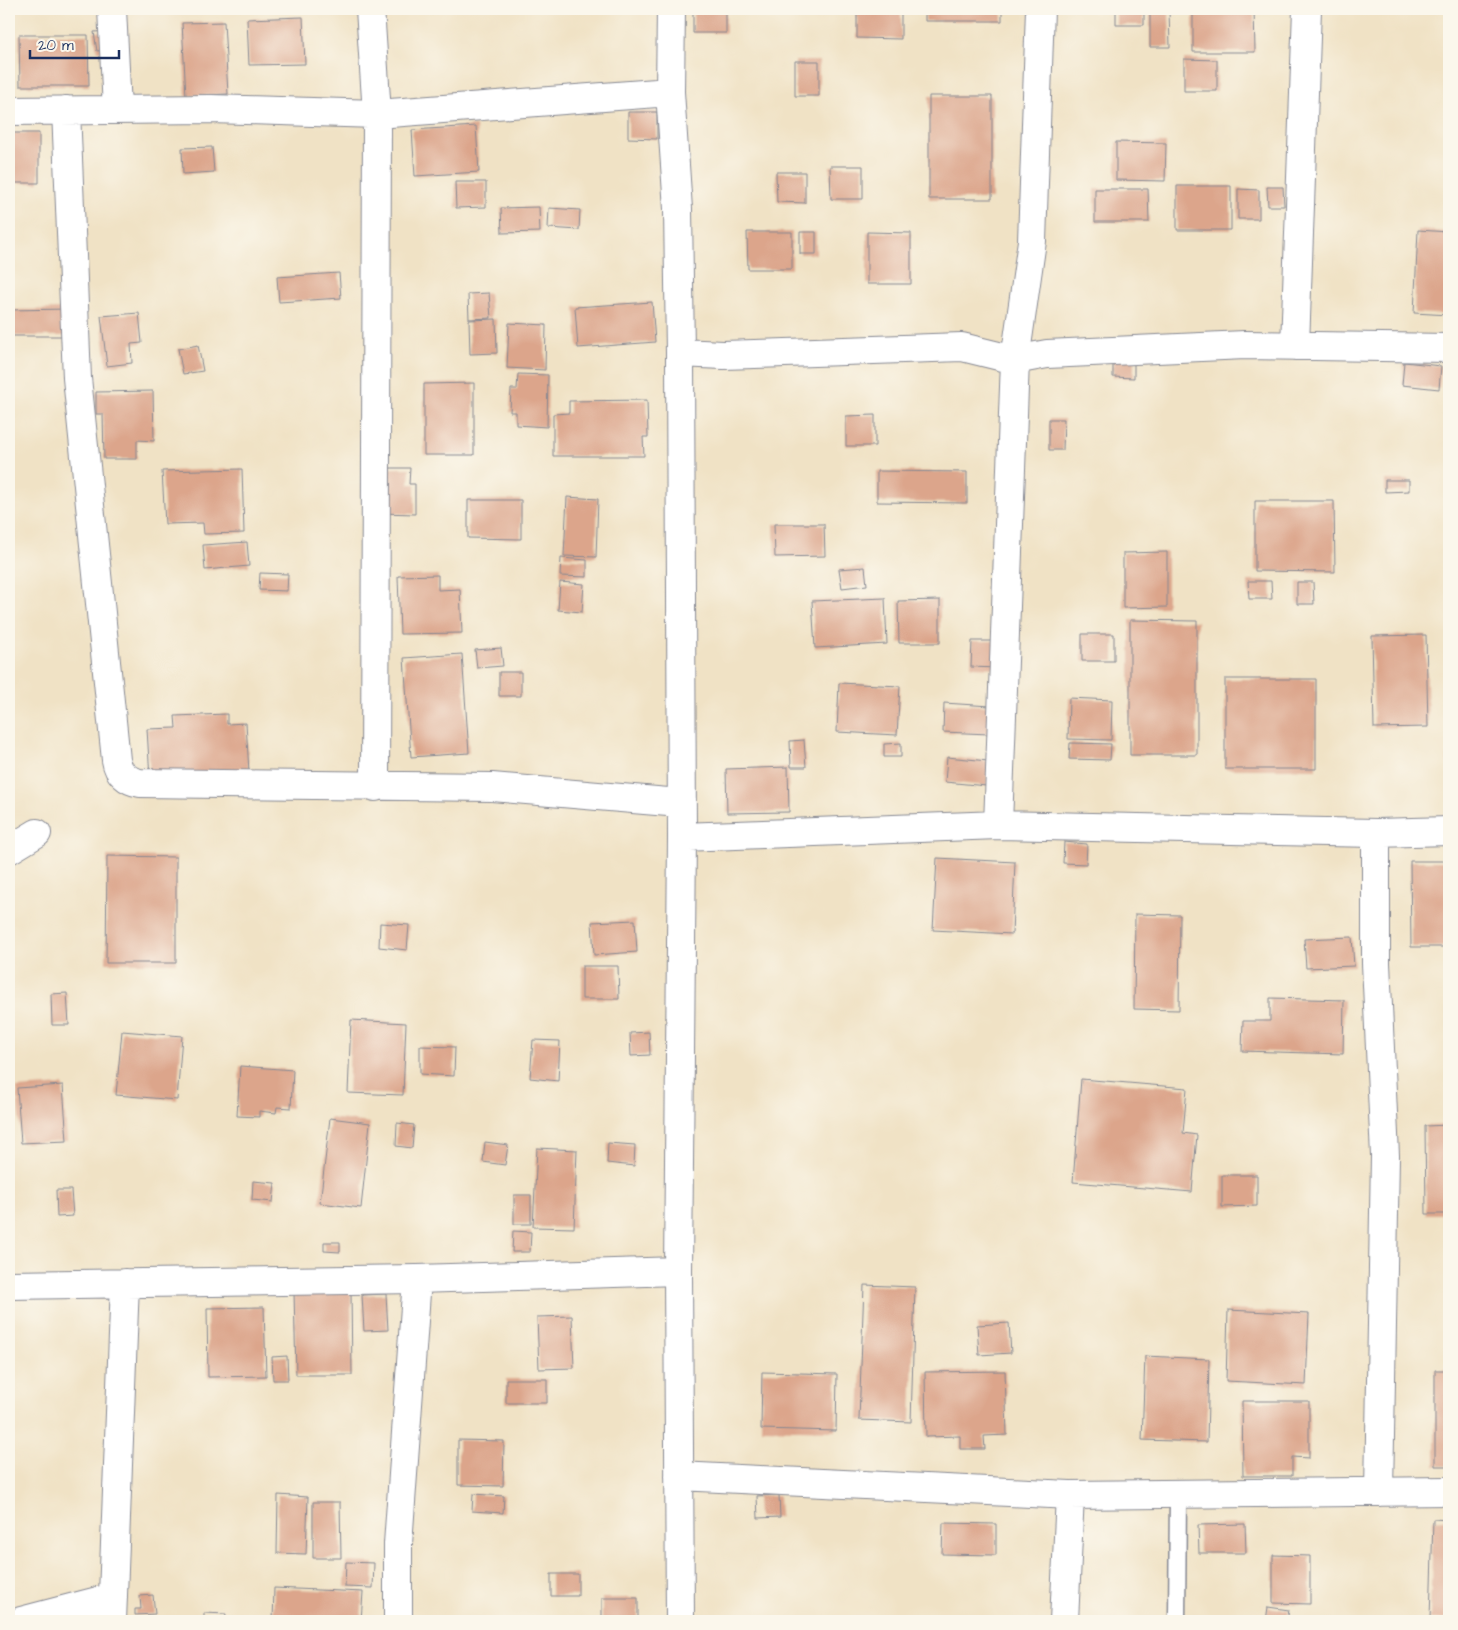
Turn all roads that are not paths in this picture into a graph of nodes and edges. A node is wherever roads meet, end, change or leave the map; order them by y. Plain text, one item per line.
1 (112, 9) edge
2 (370, 9) edge
3 (671, 9) edge
4 (1040, 9) edge
5 (1307, 9) edge
6 (670, 92) junction
7 (117, 109) junction
8 (66, 110) junction
9 (9, 111) edge
10 (378, 114) junction
11 (1295, 346) junction
12 (1449, 348) edge
13 (680, 354) junction
14 (1015, 360) junction
15 (375, 787) junction
16 (680, 804) junction
17 (998, 825) junction
18 (1449, 831) edge
19 (37, 833) dead end
20 (1376, 833) junction
21 (682, 837) junction
22 (9, 850) edge
23 (678, 1271) junction
24 (416, 1279) junction
25 (125, 1283) junction
26 (9, 1285) edge
27 (679, 1476) junction
28 (1379, 1492) junction
29 (1449, 1492) edge
30 (1178, 1494) junction
31 (1070, 1495) junction
32 (113, 1609) edge
33 (21, 1621) edge
34 (398, 1621) edge
35 (680, 1621) edge
36 (1064, 1621) edge
37 (1177, 1621) edge

1 - 7 street
2 - 10 street
3 - 6 street
4 - 14 street
5 - 11 street
6 - 10 street
6 - 13 street
7 - 8 street
7 - 10 street
8 - 9 street
8 - 15 street
10 - 15 street
11 - 12 street
11 - 14 street
13 - 14 street
13 - 16 street
14 - 17 street
15 - 16 street
16 - 21 street
17 - 20 street
17 - 21 street
18 - 20 street
19 - 22 street
20 - 28 street
21 - 23 street
23 - 24 street
23 - 27 street
24 - 25 street
24 - 34 street
25 - 26 street
25 - 32 street
27 - 31 street
27 - 35 street
28 - 29 street
28 - 30 street
30 - 31 street
30 - 37 lane
31 - 36 street
32 - 33 street

